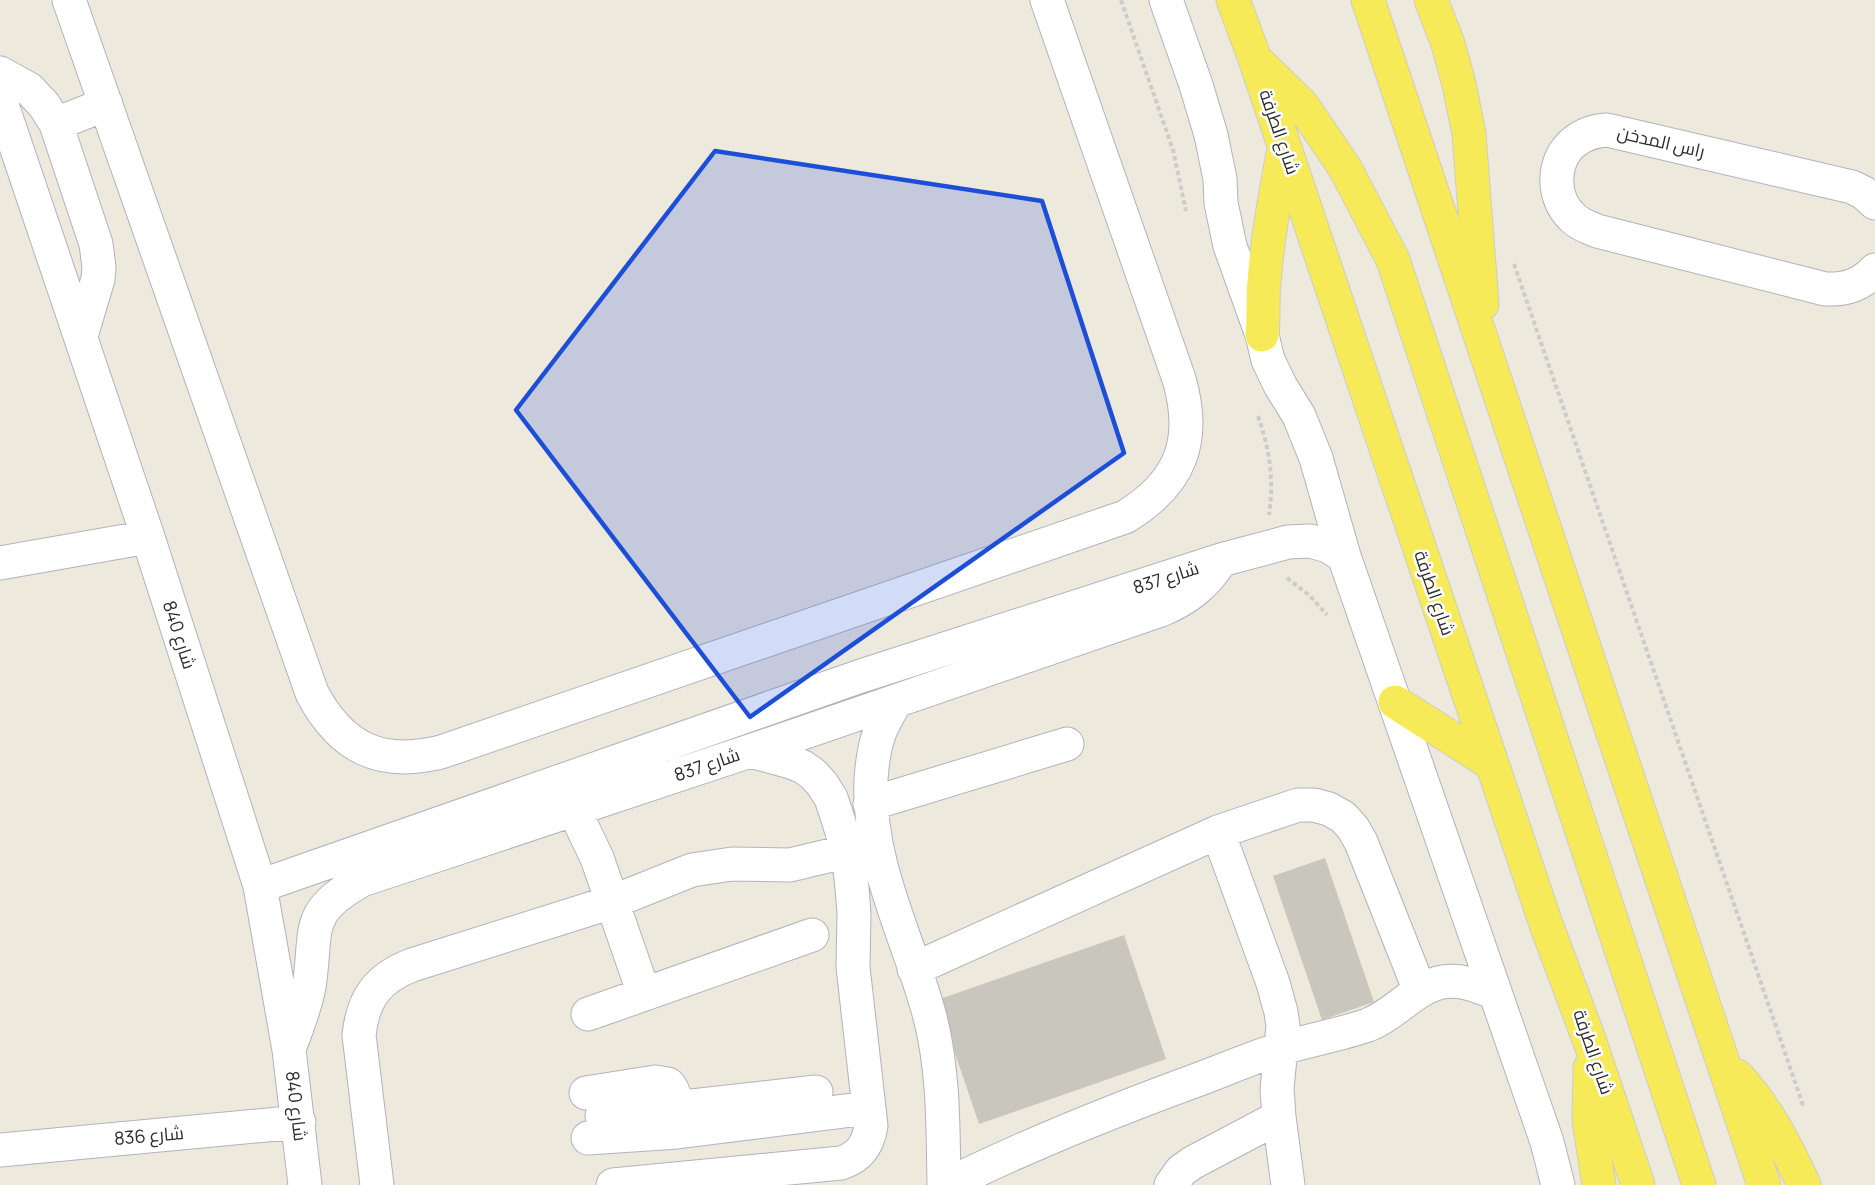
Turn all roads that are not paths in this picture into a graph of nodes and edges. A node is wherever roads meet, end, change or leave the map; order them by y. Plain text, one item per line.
1 (69, 0) edge
2 (1047, 0) edge
3 (1166, 0) edge
4 (1233, 0) edge
5 (1368, 0) edge
6 (1431, 0) edge
7 (1255, 58) junction
8 (0, 73) edge
9 (0, 99) edge
10 (106, 104) junction
11 (56, 124) junction
12 (1284, 146) junction
13 (1875, 203) edge
14 (1875, 270) edge
15 (1825, 289) junction
16 (1875, 303) edge
17 (1262, 335) junction
18 (81, 336) junction
19 (1485, 348) junction
20 (148, 537) junction
21 (1344, 556) junction
22 (1221, 560) junction
23 (0, 563) edge
24 (895, 702) junction
25 (1395, 702) junction
26 (1067, 744) dead end
27 (750, 751) junction
28 (1492, 764) junction
29 (870, 804) junction
30 (574, 810) junction
31 (1218, 832) junction
32 (848, 851) junction
33 (260, 886) junction
34 (612, 902) junction
35 (812, 935) dead end
36 (914, 969) junction
37 (1420, 991) junction
38 (1495, 993) junction
39 (644, 994) junction
40 (588, 1014) dead end
41 (1590, 1042) junction
42 (1280, 1049) junction
43 (289, 1050) junction
44 (1724, 1061) junction
45 (867, 1097) junction
46 (1279, 1118) junction
47 (677, 1120) junction
48 (299, 1122) junction
49 (0, 1150) edge
50 (677, 1179) junction
51 (305, 1185) edge
52 (377, 1185) edge
53 (613, 1185) edge
54 (946, 1185) edge
55 (1171, 1185) edge
56 (1288, 1185) edge
57 (1558, 1185) edge
58 (1599, 1185) edge
59 (1638, 1185) edge
60 (1699, 1185) edge
61 (1764, 1185) edge
62 (1804, 1185) edge

1 - 10 street
2 - 10 street
3 - 17 street
4 - 7 main road, شارع الطرفة
5 - 19 main road
6 - 19 main road
7 - 12 main road, شارع الطرفة
7 - 60 main road
8 - 11 street
9 - 18 street, شارع 840
10 - 11 street
11 - 18 street
12 - 17 main road
12 - 28 main road, شارع الطرفة
13 - 15 street, راس المدخن
14 - 15 street, راس المدخن
15 - 16 street, راس المدخن
17 - 21 street
18 - 20 street, شارع 840
19 - 44 main road
20 - 23 street
20 - 33 street, شارع 840
21 - 22 street, شارع 837
21 - 25 street
22 - 24 street, شارع 837
22 - 33 street, شارع 837
24 - 27 street, شارع 837
24 - 29 street
25 - 28 main road
25 - 38 street
26 - 29 street
27 - 30 street, شارع 837
27 - 32 street
28 - 41 main road, شارع الطرفة
29 - 36 street
30 - 34 street
30 - 43 street, شارع 837
31 - 36 street
31 - 37 street
31 - 42 street
32 - 34 street
32 - 45 street
33 - 43 street, شارع 840
34 - 39 street
34 - 52 street
35 - 39 street
36 - 54 street
37 - 38 street
37 - 42 street
38 - 57 street
39 - 40 street
41 - 58 main road
41 - 59 main road, شارع الطرفة
42 - 46 street
42 - 54 street
43 - 48 street, شارع 840
44 - 61 main road
44 - 62 main road
45 - 47 street
45 - 50 street
46 - 55 street
46 - 56 street
47 - 47 street
47 - 50 street
48 - 49 street, شارع 836
48 - 51 street, شارع 840
50 - 53 street

